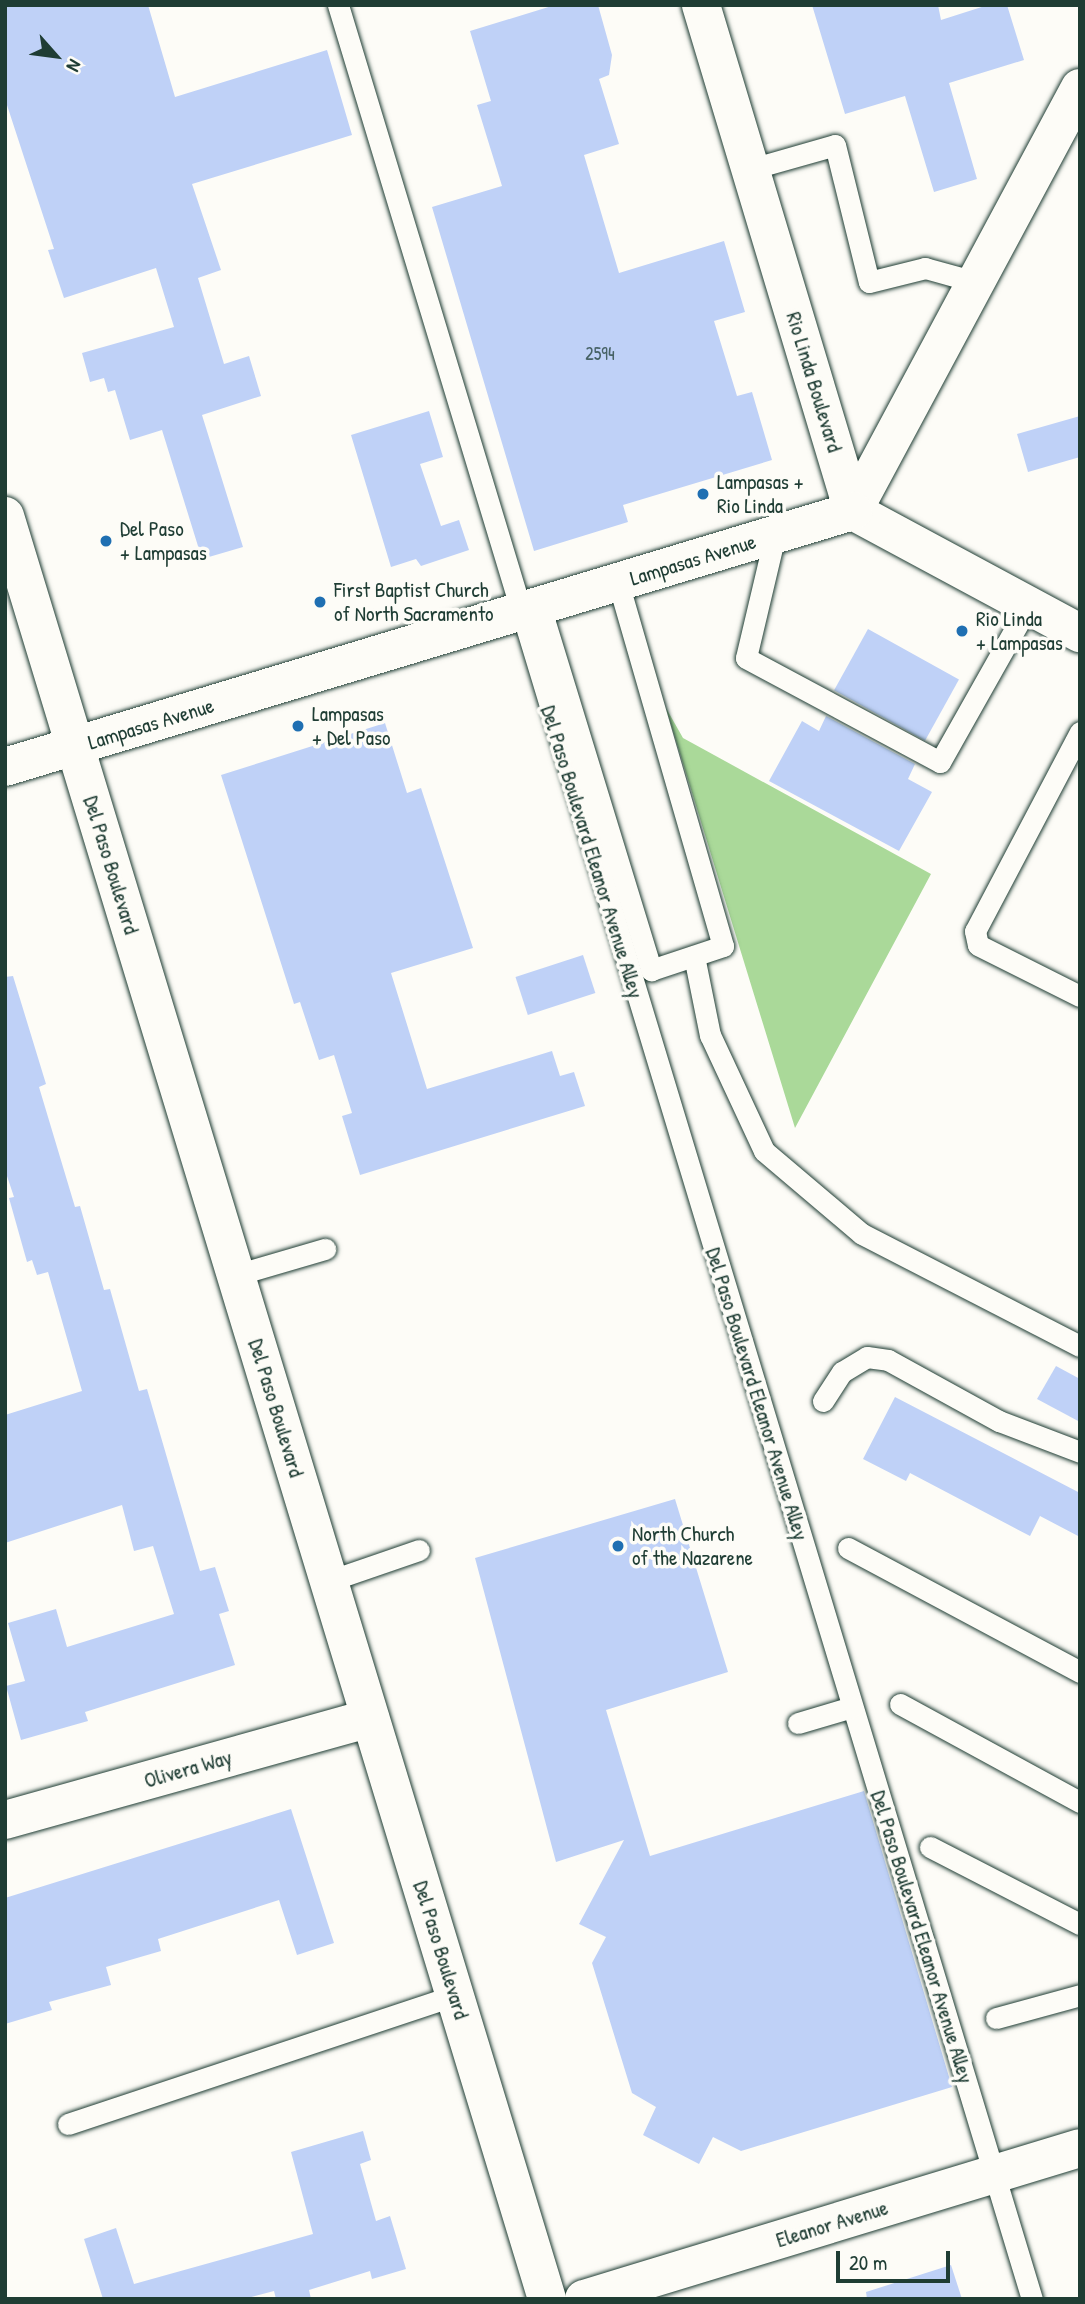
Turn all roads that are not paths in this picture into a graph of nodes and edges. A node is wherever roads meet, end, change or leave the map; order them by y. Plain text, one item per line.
1 (338, 5) edge
2 (701, 5) edge
3 (1080, 88) edge
4 (751, 169) junction
5 (976, 282) junction
6 (853, 511) junction
7 (5, 516) edge
8 (775, 535) junction
9 (618, 582) junction
10 (1028, 606) junction
11 (530, 609) junction
12 (1080, 633) edge
13 (1080, 733) edge
14 (75, 746) junction
15 (5, 768) edge
16 (694, 956) junction
17 (1080, 996) edge
18 (326, 1249) dead end
19 (236, 1275) junction
20 (1080, 1346) edge
21 (823, 1401) dead end
22 (1080, 1452) edge
23 (848, 1548) dead end
24 (419, 1550) dead end
25 (329, 1581) junction
26 (1080, 1672) edge
27 (900, 1704) dead end
28 (852, 1707) junction
29 (370, 1717) junction
30 (798, 1723) dead end
31 (1080, 1802) edge
32 (5, 1819) edge
33 (930, 1847) dead end
34 (1080, 1924) edge
35 (455, 1995) junction
36 (1080, 1995) edge
37 (996, 2018) dead end
38 (68, 2124) dead end
39 (1080, 2148) edge
40 (995, 2176) junction
41 (547, 2299) edge
42 (584, 2299) edge
43 (1032, 2299) edge

1 - 11 lane
2 - 4 main road, Rio Linda Boulevard
3 - 5 main road
4 - 5 lane
4 - 6 main road, Rio Linda Boulevard
5 - 6 main road
6 - 8 main road, Lampasas Avenue
6 - 10 main road
7 - 14 main road, Del Paso Boulevard
8 - 9 main road, Lampasas Avenue
8 - 10 lane
9 - 11 main road, Lampasas Avenue
9 - 16 lane
10 - 12 main road
11 - 14 main road, Lampasas Avenue
11 - 16 lane
11 - 28 lane, Del Paso Boulevard Eleanor Avenue Alley
13 - 17 lane
14 - 15 main road, Lampasas Avenue
14 - 19 main road, Del Paso Boulevard
16 - 20 lane
18 - 19 lane
19 - 25 main road, Del Paso Boulevard
21 - 22 lane
23 - 26 lane
24 - 25 lane
25 - 29 main road, Del Paso Boulevard
27 - 31 lane
28 - 30 lane
28 - 40 lane, Del Paso Boulevard Eleanor Avenue Alley
29 - 32 main road, Olivera Way
29 - 35 main road, Del Paso Boulevard
33 - 34 lane
35 - 38 lane
35 - 41 main road, Del Paso Boulevard
36 - 37 lane
39 - 40 main road, Eleanor Avenue
40 - 42 main road, Eleanor Avenue
40 - 43 lane, Del Paso Boulevard Eleanor Avenue Alley

